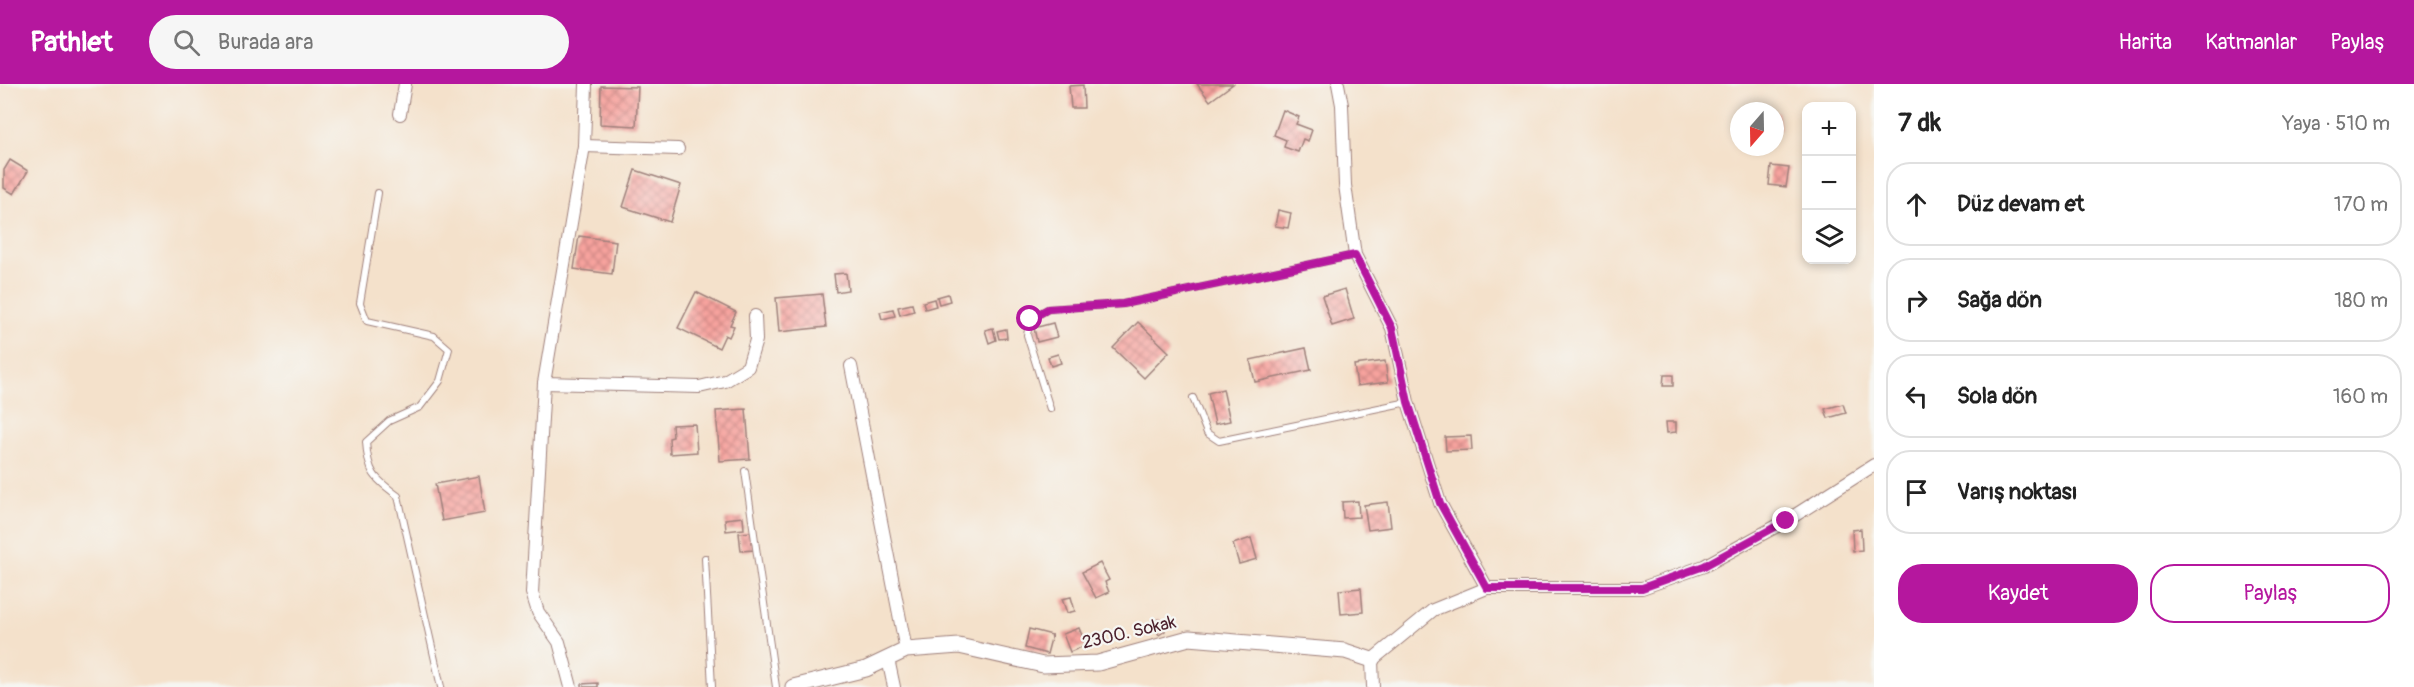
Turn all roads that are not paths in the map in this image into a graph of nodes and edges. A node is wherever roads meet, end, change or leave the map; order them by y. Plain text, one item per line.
1 (405, 84) edge
2 (586, 84) edge
3 (1338, 84) edge
4 (400, 114) dead end
5 (584, 146) junction
6 (678, 149) dead end
7 (378, 193) dead end
8 (1355, 255) junction
9 (755, 316) dead end
10 (851, 366) dead end
11 (544, 383) junction
12 (1193, 398) dead end
13 (1408, 402) junction
14 (1050, 408) dead end
15 (1874, 465) edge
16 (745, 471) dead end
17 (705, 558) dead end
18 (1487, 588) junction
19 (906, 650) junction
20 (888, 658) junction
21 (1372, 660) junction
22 (441, 687) edge
23 (571, 687) edge
24 (712, 687) edge
25 (776, 687) edge
26 (794, 687) edge
27 (894, 687) edge
28 (1373, 687) edge

1 - 4 street
2 - 5 street
3 - 8 street
5 - 6 street
5 - 11 street
7 - 22 lane
8 - 13 street
8 - 14 lane
9 - 11 street
10 - 19 street
11 - 23 street
12 - 13 lane
13 - 18 street
15 - 18 street
16 - 25 lane
17 - 24 lane
18 - 21 street
19 - 20 street, 2300. Sokak
19 - 21 street, 2300. Sokak
20 - 26 street, 2300. Sokak
20 - 27 street
21 - 28 street

